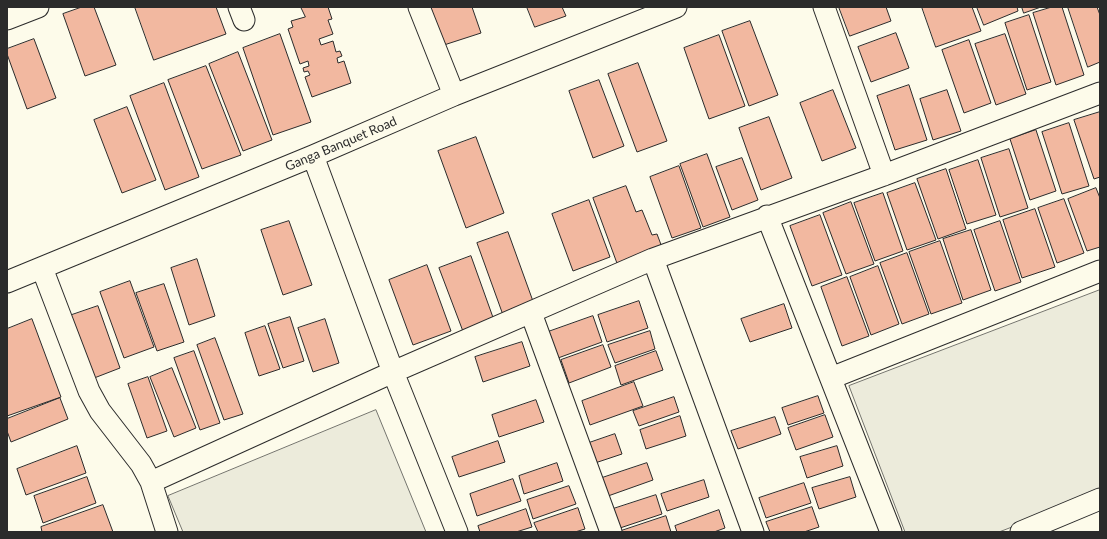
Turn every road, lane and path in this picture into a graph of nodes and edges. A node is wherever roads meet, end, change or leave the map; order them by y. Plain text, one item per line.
1 (38, 7) edge
2 (418, 7) edge
3 (676, 7) edge
4 (824, 7) edge
5 (7, 19) edge
6 (1100, 93) edge
7 (454, 96) junction
8 (313, 156) junction
9 (884, 175) junction
10 (767, 216) junction
11 (653, 259) junction
12 (42, 268) junction
13 (1100, 271) edge
14 (7, 282) edge
15 (531, 313) junction
16 (393, 372) junction
17 (831, 378) junction
18 (151, 482) junction
19 (1100, 501) edge
20 (167, 532) edge
21 (458, 532) edge
22 (611, 532) edge
23 (753, 532) edge
24 (891, 532) edge
25 (1021, 532) edge

1 - 5 street
2 - 7 street
3 - 7 street, Ganga Banquet Road
4 - 9 street
6 - 9 street
7 - 8 street, Ganga Banquet Road
8 - 12 street, Ganga Banquet Road
8 - 16 street
9 - 10 street
10 - 11 street
10 - 17 street
11 - 15 street
11 - 23 street
12 - 14 street, Ganga Banquet Road
12 - 18 street
13 - 17 street
15 - 16 street
15 - 22 street
16 - 18 street
16 - 21 street
17 - 24 street
18 - 20 street
19 - 25 street

